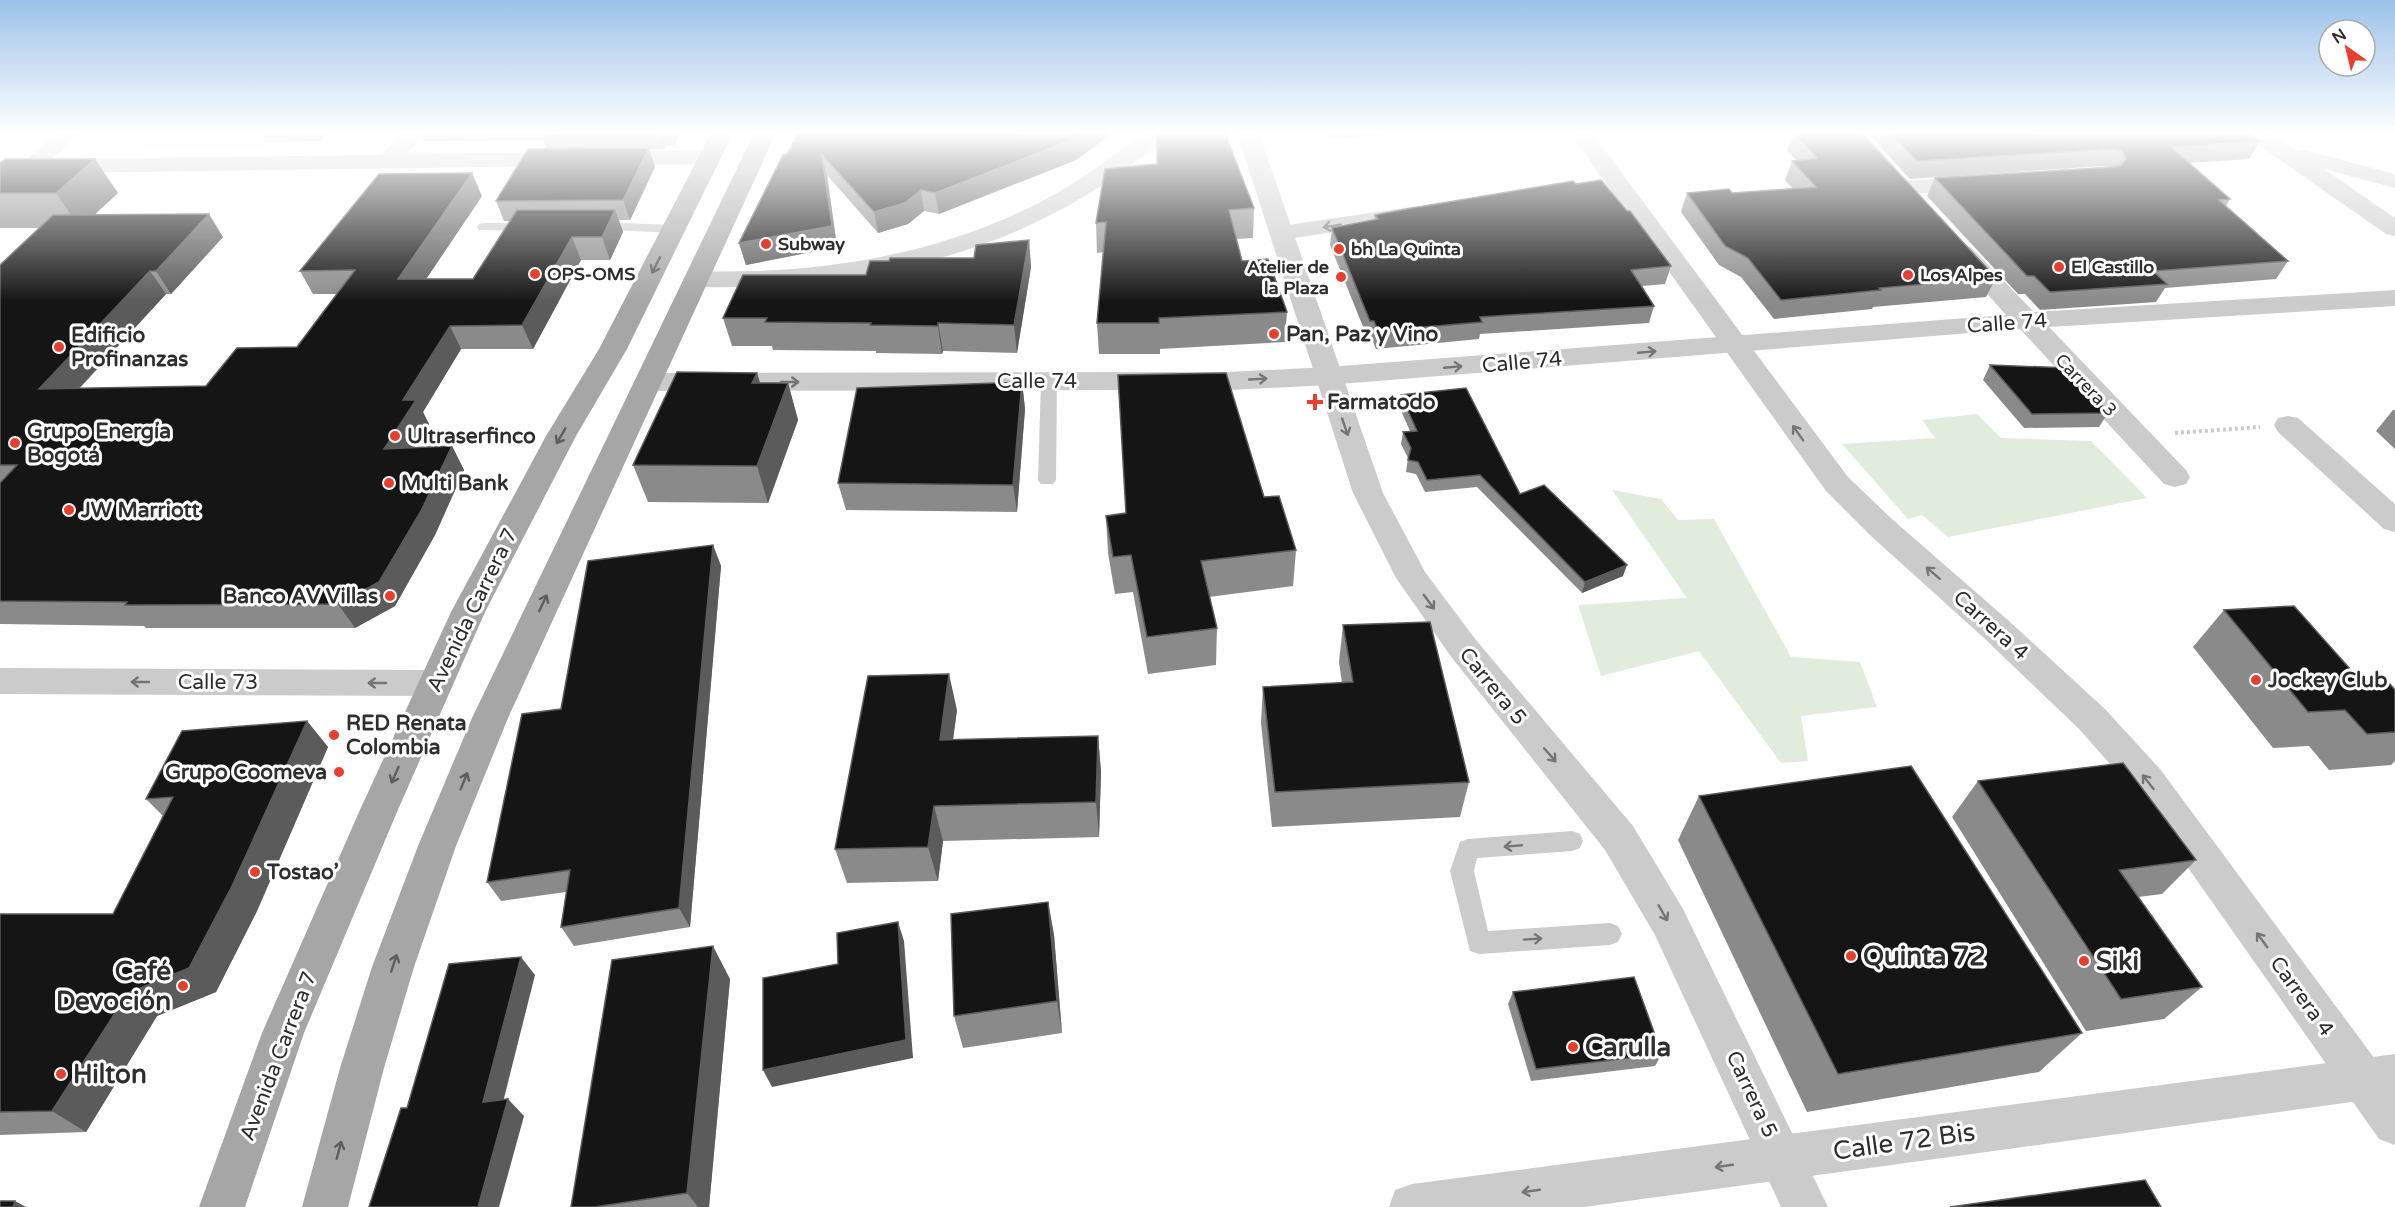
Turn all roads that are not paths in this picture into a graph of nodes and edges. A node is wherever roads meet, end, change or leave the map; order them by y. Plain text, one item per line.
1 (694, 189) edge
2 (738, 189) edge
3 (1079, 189) edge
4 (1268, 189) edge
5 (1609, 189) edge
6 (1904, 189) edge
7 (2339, 189) edge
8 (1442, 209) edge
9 (1926, 213) edge
10 (579, 226) edge
11 (484, 227) dead end
12 (543, 227) edge
13 (674, 229) junction
14 (2395, 229) edge
15 (1281, 233) junction
16 (1949, 238) edge
17 (696, 279) junction
18 (2395, 298) edge
19 (2025, 321) junction
20 (1736, 345) junction
21 (1328, 376) junction
22 (1049, 381) junction
23 (648, 382) junction
24 (2288, 425) road end
25 (2175, 477) dead end
26 (1047, 480) dead end
27 (2395, 521) edge
28 (0, 681) edge
29 (436, 683) junction
30 (1572, 841) dead end
31 (1610, 933) dead end
32 (2378, 1077) edge
33 (2395, 1124) edge
34 (1782, 1159) junction
35 (222, 1203) edge
36 (325, 1207) edge
37 (1412, 1207) edge
38 (1805, 1207) edge

1 - 13 main road, Avenida Carrera 7
2 - 17 main road
3 - 17 street
4 - 15 street, Carrera 5
5 - 20 street, Carrera 4
6 - 9 street
7 - 14 street
8 -> 15 street
10 - 13 lane
11 - 12 lane
13 -> 29 main road, Avenida Carrera 7
15 - 21 street, Carrera 5
16 - 19 street, Carrera 3
17 - 23 main road
18 - 19 street, Calle 74
19 - 20 street, Calle 74
19 - 25 street, Carrera 3
21 -> 20 street, Calle 74
32 -> 20 street, Carrera 4
22 -> 21 street, Calle 74
21 -> 34 street, Carrera 5
23 -> 22 street, Calle 74
22 - 26 lane
36 -> 23 main road
24 - 27 street
29 -> 28 street, Calle 73
29 -> 35 main road, Avenida Carrera 7
30 -> 31 lane
32 - 33 street, Carrera 4
32 - 34 street, Calle 72 Bis
34 -> 37 street, Calle 72 Bis
34 - 38 street, Carrera 5

